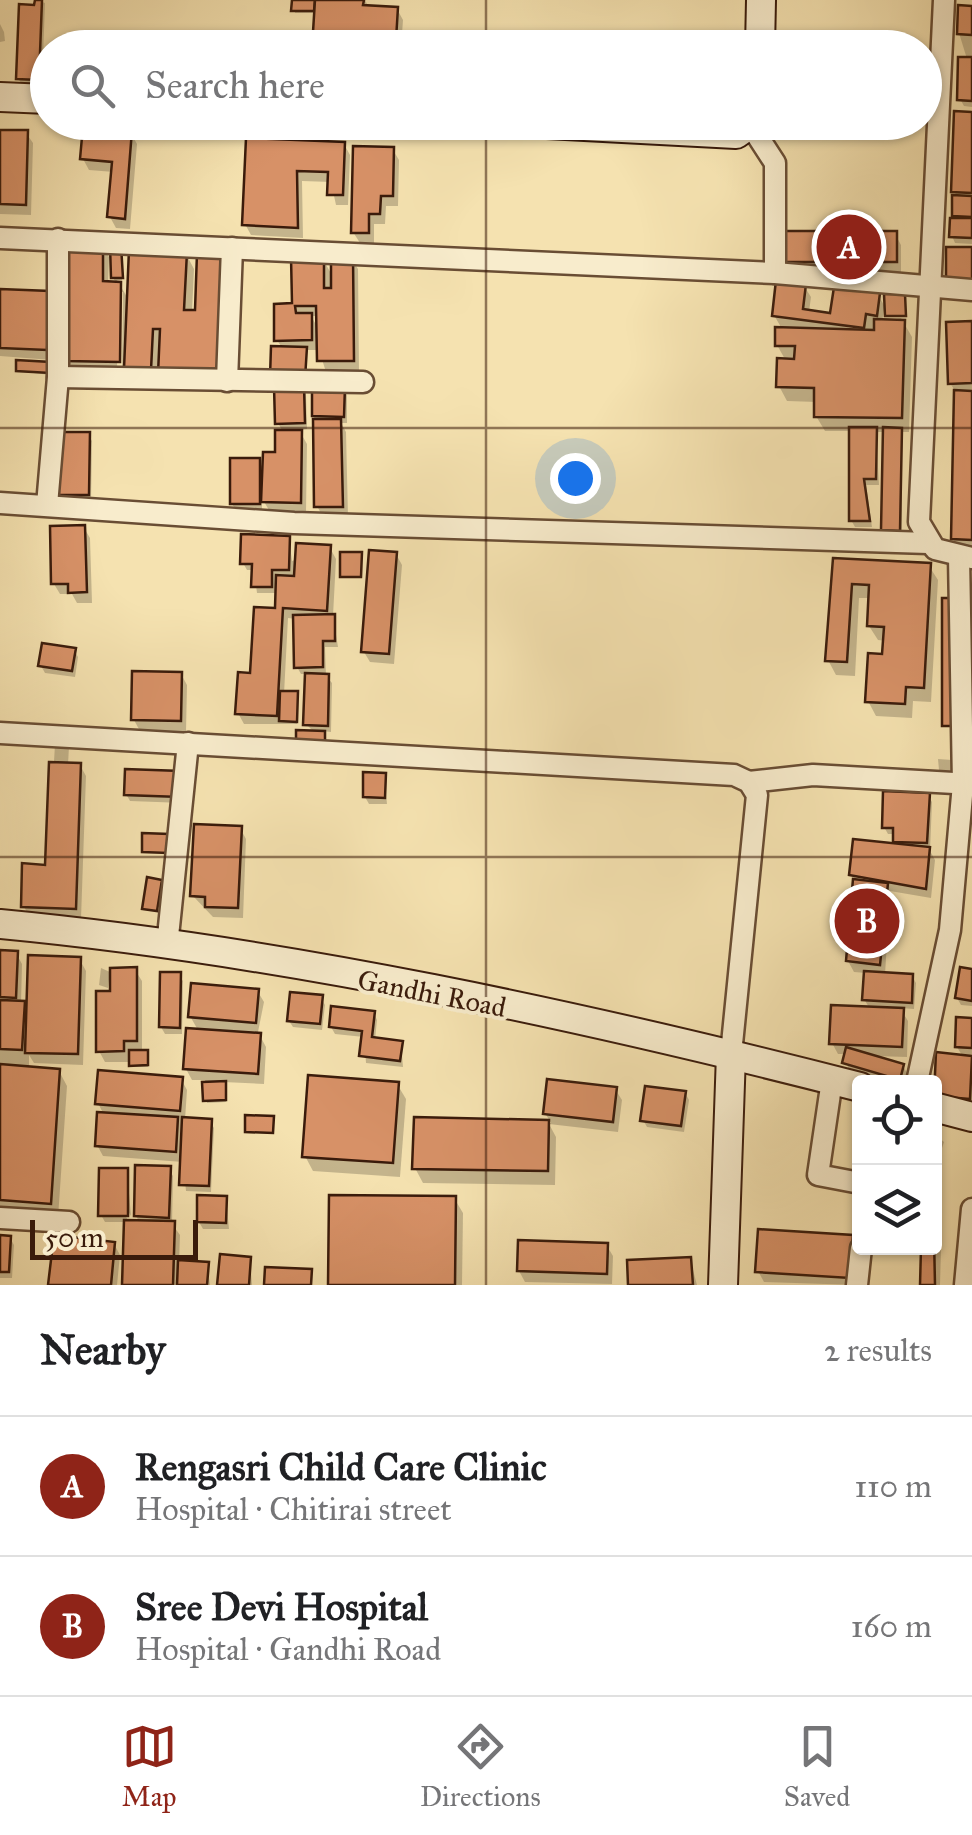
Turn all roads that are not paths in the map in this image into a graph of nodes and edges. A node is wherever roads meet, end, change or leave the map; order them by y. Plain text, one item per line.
1 (760, 0) edge
2 (944, 0) edge
3 (760, 30) edge
4 (942, 53) edge
5 (0, 97) edge
6 (30, 98) edge
7 (761, 140) edge
8 (939, 140) edge
9 (0, 238) edge
10 (58, 240) junction
11 (232, 248) junction
12 (775, 273) junction
13 (933, 290) junction
14 (972, 290) edge
15 (58, 377) junction
16 (227, 381) junction
17 (363, 382) dead end
18 (0, 503) edge
19 (47, 505) junction
20 (928, 543) junction
21 (965, 557) edge
22 (0, 733) edge
23 (188, 742) junction
24 (749, 782) junction
25 (967, 784) edge
26 (0, 924) edge
27 (167, 946) junction
28 (731, 1054) junction
29 (919, 1075) edge
30 (846, 1084) edge
31 (942, 1108) edge
32 (972, 1117) edge
33 (852, 1180) edge
34 (972, 1209) edge
35 (0, 1218) edge
36 (69, 1222) dead end
37 (860, 1255) edge
38 (723, 1285) edge
39 (857, 1285) edge
40 (965, 1285) edge

1 - 3 street
2 - 4 street
5 - 6 street
7 - 12 street
8 - 13 street
9 - 10 street
10 - 11 street
10 - 15 street
11 - 12 street
11 - 16 street
12 - 13 street
13 - 14 street
13 - 20 street
15 - 16 street
15 - 19 street
16 - 17 street
18 - 19 street
19 - 20 street
20 - 21 street
21 - 25 street
22 - 23 street
23 - 24 street
23 - 27 street
24 - 25 street
24 - 28 street
25 - 29 street
26 - 27 street, Gandhi Road
27 - 28 street, Gandhi Road
28 - 30 street, Gandhi Road
28 - 38 street
30 - 33 street
31 - 32 street
34 - 40 street
35 - 36 street
37 - 39 street

